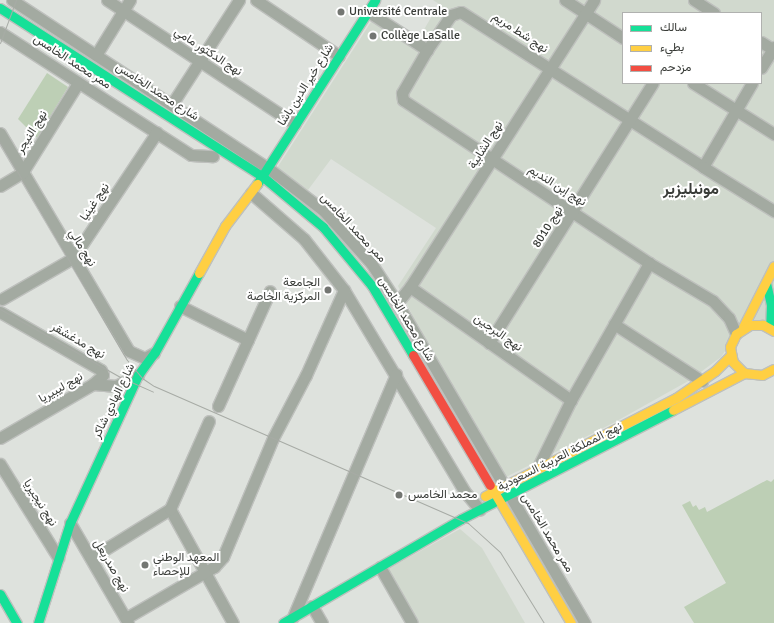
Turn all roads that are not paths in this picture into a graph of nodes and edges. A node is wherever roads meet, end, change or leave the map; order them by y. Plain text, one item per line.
1 (12, 0) edge
2 (107, 0) edge
3 (130, 0) edge
4 (239, 0) edge
5 (256, 0) edge
6 (375, 0) edge
7 (566, 0) edge
8 (594, 0) edge
9 (694, 0) edge
10 (2, 9) edge
11 (367, 11) junction
12 (124, 12) junction
13 (712, 12) edge
14 (585, 13) junction
15 (0, 32) edge
16 (622, 37) edge
17 (762, 43) edge
18 (773, 49) edge
19 (427, 50) junction
20 (96, 55) junction
21 (339, 56) junction
22 (199, 62) junction
23 (762, 66) edge
24 (549, 68) junction
25 (78, 83) junction
26 (652, 84) edge
27 (695, 84) edge
28 (751, 84) edge
29 (172, 104) junction
30 (736, 110) junction
31 (629, 120) junction
32 (295, 124) junction
33 (157, 132) junction
34 (0, 133) edge
35 (774, 134) edge
36 (213, 156) junction
37 (491, 161) junction
38 (703, 167) junction
39 (265, 172) junction
40 (22, 173) junction
41 (0, 186) edge
42 (254, 189) junction
43 (573, 211) junction
44 (774, 211) edge
45 (73, 258) junction
46 (649, 263) junction
47 (774, 266) edge
48 (766, 283) junction
49 (359, 287) dead end
50 (410, 287) junction
51 (344, 290) junction
52 (270, 292) dead end
53 (1, 298) edge
54 (397, 303) junction
55 (180, 306) junction
56 (0, 312) edge
57 (614, 324) junction
58 (23, 325) junction
59 (772, 329) edge
60 (739, 330) junction
61 (248, 340) junction
62 (490, 343) junction
63 (155, 352) junction
64 (731, 355) junction
65 (774, 369) edge
66 (744, 373) junction
67 (396, 374) junction
68 (138, 375) junction
69 (702, 381) junction
70 (93, 384) junction
71 (571, 400) junction
72 (218, 406) dead end
73 (209, 421) dead end
74 (0, 438) edge
75 (465, 462) dead end
76 (0, 464) edge
77 (537, 469) junction
78 (506, 491) junction
79 (489, 494) junction
80 (494, 503) junction
81 (170, 509) junction
82 (480, 510) junction
83 (70, 522) junction
84 (58, 557) junction
85 (91, 558) junction
86 (380, 567) junction
87 (205, 572) junction
88 (0, 594) edge
89 (312, 606) junction
90 (293, 617) junction
91 (127, 621) edge
92 (16, 623) edge
93 (38, 623) edge
94 (233, 623) edge
95 (283, 623) edge
96 (322, 623) edge
97 (412, 623) edge
98 (560, 623) edge
99 (571, 623) edge
100 (585, 623) edge

1 - 20 street, ممر محمد الخامس
2 - 12 street, نهج الدكتور مامي
3 - 12 street
4 - 22 street
5 - 21 street
6 - 11 main road, شارع خير الدين باشا
7 - 14 street
8 - 14 street, نهج الشابية
9 - 13 street
10 - 36 main road, شارع محمد الخامس
10 - 39 main road, شارع محمد الخامس
11 - 19 street
11 - 21 main road, شارع خير الدين باشا
12 - 20 street
12 - 22 street, نهج الدكتور مامي
14 - 16 street
14 - 24 street, نهج الشابية
15 - 25 street, ممر محمد الخامس
17 - 18 street
18 - 23 street
19 - 24 street, نهج شط مريم
19 - 37 street, نهج إبن النديم
20 - 29 street, ممر محمد الخامس
21 - 32 main road, شارع خير الدين باشا
22 - 29 street
22 - 32 street, نهج الدكتور مامي
24 - 31 street, نهج شط مريم
24 - 37 street, نهج الشابية
25 - 33 street, ممر محمد الخامس
25 - 40 street, نهج النيجر
26 - 31 street, نهج 8010
27 - 30 street
28 - 30 street
29 - 39 street, ممر محمد الخامس
30 - 35 street
30 - 38 street
31 - 38 street, نهج شط مريم
31 - 43 street, نهج 8010
32 - 39 main road, شارع خير الدين باشا
33 - 36 street, ممر محمد الخامس
33 - 45 street, نهج غينيا
34 - 40 street, نهج مالي
36 - 42 main road, شارع محمد الخامس
37 - 43 street, نهج إبن النديم
37 - 50 street, نهج الشابية
38 - 44 street, نهج شط مريم
39 - 42 main road, شارع خير الدين باشا
39 - 54 street, ممر محمد الخامس
39 - 79 main road, شارع محمد الخامس
40 - 41 street, نهج النيجر
40 - 45 street, نهج مالي
42 - 49 main road, شارع محمد الخامس
42 - 51 street, شارع محمد الخامس
42 - 55 main road, شارع الهادي شاكر
43 - 46 street, نهج إبن النديم
43 - 62 street, نهج 8010
45 - 53 street, نهج غينيا
45 - 63 street, نهج مالي
46 - 57 street
46 - 60 street, نهج إبن النديم
47 - 48 main road
48 - 59 main road
48 - 60 main road
50 - 54 street, نهج الشابية
50 - 62 street, نهج البرجين
51 - 67 street, شارع محمد الخامس
51 - 87 street
52 - 61 street
53 - 58 street, نهج مدغشقر
54 - 78 street, ممر محمد الخامس
55 - 61 street
55 - 63 main road, شارع الهادي شاكر
56 - 58 street, نهج مدغشقر
57 - 69 street
57 - 71 street
58 - 70 street, نهج مدغشقر
59 - 60 main road
60 - 64 main road
61 - 72 street
62 - 71 street, نهج البرجين
63 - 68 main road, شارع الهادي شاكر
64 - 66 main road
64 - 69 main road, نهج المملكة العربية السعودية
65 - 66 main road
66 - 78 main road, نهج المملكة العربية السعودية
67 - 82 street, شارع محمد الخامس
67 - 90 street
68 - 70 street, نهج ليبيريا
68 - 83 main road, شارع الهادي شاكر
69 - 77 main road, نهج المملكة العربية السعودية
70 - 74 street, نهج ليبيريا
71 - 77 street
73 - 81 street
75 - 79 main road, شارع محمد الخامس
76 - 84 street, نهج نيجيريا
77 - 78 main road, نهج المملكة العربية السعودية
78 - 79 main road, نهج المملكة العربية السعودية
78 - 80 main road, نهج المملكة العربية السعودية
78 - 100 street, ممر محمد الخامس
79 - 80 main road, شارع محمد الخامس
80 - 82 main road, نهج المملكة العربية السعودية
80 - 98 main road, شارع محمد الخامس
80 - 99 main road, شارع محمد الخامس
81 - 85 street
81 - 87 street
82 - 86 main road, نهج المملكة العربية السعودية
83 - 84 main road, شارع الهادي شاكر
83 - 85 street, نهج صدربعل
84 - 93 main road, شارع الهادي شاكر
85 - 91 street, نهج صدربعل
86 - 89 main road, نهج المملكة العربية السعودية
86 - 97 street
87 - 91 street
87 - 94 street
88 - 92 main road
89 - 90 main road, نهج المملكة العربية السعودية
89 - 96 street
90 - 95 main road, نهج المملكة العربية السعودية

